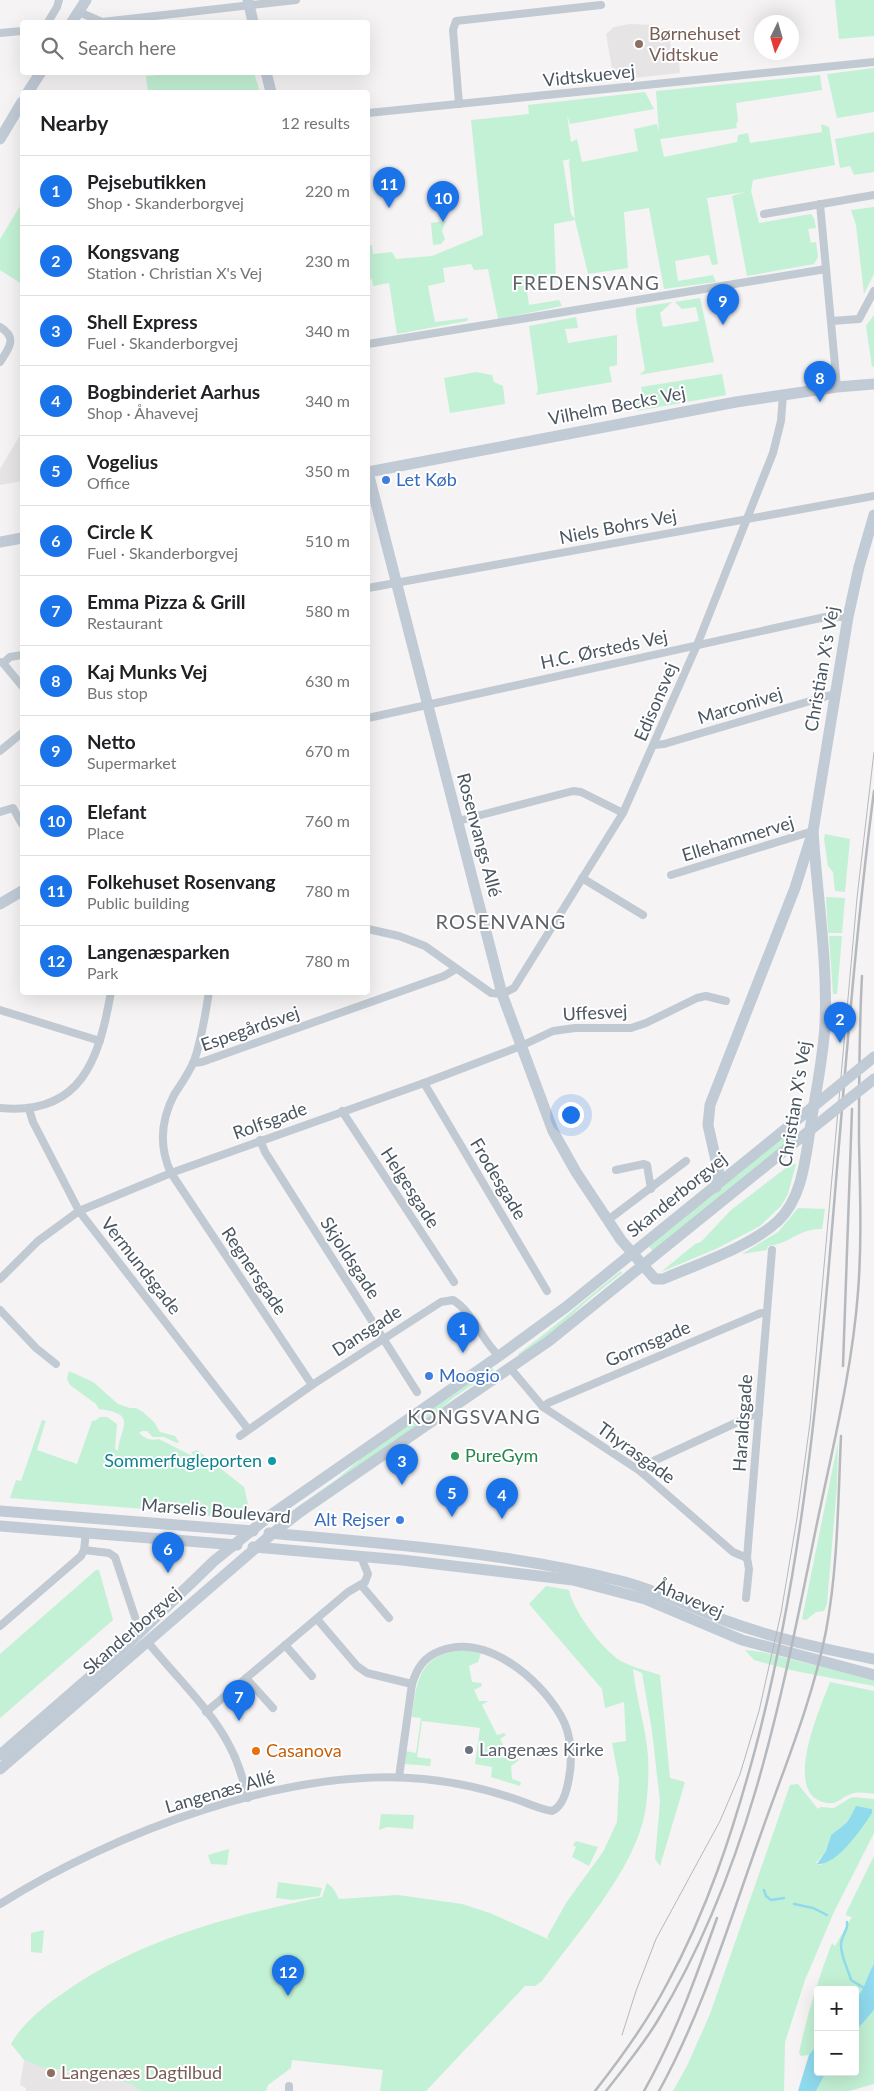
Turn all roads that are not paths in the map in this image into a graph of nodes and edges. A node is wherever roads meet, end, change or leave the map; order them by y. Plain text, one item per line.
1 (59, 0) edge
2 (86, 0) edge
3 (296, 0) edge
4 (248, 3) edge
5 (601, 6) dead end
6 (78, 12) junction
7 (49, 20) edge
8 (73, 20) edge
9 (97, 20) edge
10 (117, 20) edge
11 (252, 20) edge
12 (20, 30) edge
13 (0, 33) edge
14 (874, 62) edge
15 (39, 75) edge
16 (267, 75) edge
17 (29, 90) edge
18 (270, 90) edge
19 (459, 104) junction
20 (20, 105) edge
21 (370, 113) edge
22 (0, 139) edge
23 (874, 195) edge
24 (820, 204) junction
25 (764, 214) dead end
26 (826, 269) junction
27 (874, 291) edge
28 (832, 322) junction
29 (0, 327) edge
30 (370, 344) edge
31 (0, 362) edge
32 (874, 384) edge
33 (838, 387) junction
34 (783, 394) junction
35 (370, 472) edge
36 (370, 480) edge
37 (874, 496) edge
38 (874, 515) edge
39 (747, 518) junction
40 (20, 538) edge
41 (0, 542) edge
42 (396, 583) junction
43 (370, 588) edge
44 (848, 617) junction
45 (697, 645) junction
46 (20, 654) edge
47 (2, 663) edge
48 (20, 684) edge
49 (834, 694) junction
50 (427, 704) junction
51 (370, 718) edge
52 (20, 732) edge
53 (654, 745) junction
54 (0, 751) edge
55 (0, 812) edge
56 (623, 813) junction
57 (20, 820) edge
58 (458, 821) junction
59 (813, 831) junction
60 (671, 874) dead end
61 (582, 878) junction
62 (20, 892) edge
63 (0, 904) edge
64 (643, 915) dead end
65 (370, 930) edge
66 (456, 969) junction
67 (502, 994) junction
68 (110, 995) edge
69 (208, 995) edge
70 (726, 1001) dead end
71 (0, 1010) edge
72 (100, 1042) junction
73 (521, 1046) junction
74 (874, 1057) edge
75 (193, 1064) junction
76 (874, 1079) edge
77 (424, 1083) junction
78 (0, 1108) edge
79 (30, 1110) junction
80 (342, 1111) junction
81 (260, 1140) junction
82 (686, 1161) dead end
83 (616, 1170) dead end
84 (171, 1173) junction
85 (716, 1187) junction
86 (651, 1189) junction
87 (79, 1211) junction
88 (608, 1220) junction
89 (772, 1250) dead end
90 (633, 1254) junction
91 (643, 1266) junction
92 (0, 1278) edge
93 (454, 1282) dead end
94 (548, 1291) dead end
95 (0, 1310) edge
96 (766, 1313) junction
97 (384, 1338) junction
98 (499, 1356) junction
99 (56, 1364) dead end
100 (511, 1368) junction
101 (312, 1385) junction
102 (417, 1392) dead end
103 (543, 1407) junction
104 (759, 1414) junction
105 (248, 1429) junction
106 (240, 1436) dead end
107 (640, 1471) junction
108 (0, 1511) edge
109 (0, 1526) edge
110 (251, 1531) junction
111 (86, 1532) junction
112 (273, 1533) junction
113 (234, 1545) junction
114 (255, 1547) junction
115 (84, 1550) junction
116 (489, 1555) joint
117 (361, 1556) junction
118 (747, 1558) junction
119 (487, 1569) joint
120 (361, 1585) junction
121 (746, 1598) dead end
122 (135, 1617) dead end
123 (389, 1618) dead end
124 (317, 1619) junction
125 (0, 1626) edge
126 (147, 1641) junction
127 (285, 1645) junction
128 (874, 1658) edge
129 (874, 1674) edge
130 (312, 1676) dead end
131 (246, 1678) junction
132 (412, 1684) junction
133 (273, 1708) dead end
134 (206, 1712) junction
135 (0, 1755) edge
136 (0, 1769) edge
137 (399, 1777) junction
138 (248, 1798) junction
139 (0, 1904) edge

1 - 7 street
2 - 6 street
3 - 4 street
4 - 10 street
4 - 11 street
5 - 19 street
6 - 8 street
6 - 9 street
12 - 13 street
14 - 19 street, Vidtskuevej
15 - 17 street
16 - 18 street
19 - 21 street, Vidtskuevej
20 - 22 street
23 - 24 street
24 - 25 street
24 - 26 street
26 - 28 street
26 - 30 street
27 - 28 street
28 - 33 street
29 - 31 street
32 - 33 street, Vilhelm Becks Vej
33 - 34 street, Vilhelm Becks Vej
34 - 35 street, Vilhelm Becks Vej
34 - 39 street, Edisonsvej
36 - 42 street, Rosenvangs Allé
37 - 39 street, Niels Bohrs Vej
38 - 44 street, Christian X's Vej
39 - 42 street, Niels Bohrs Vej
39 - 45 street, Edisonsvej
40 - 41 street
42 - 43 street, Niels Bohrs Vej
42 - 50 street, Rosenvangs Allé
44 - 45 street, H.C. Ørsteds Vej
44 - 49 street, Christian X's Vej
45 - 50 street, H.C. Ørsteds Vej
45 - 53 street, Edisonsvej
46 - 47 street
47 - 48 street
49 - 53 street, Marconivej
49 - 59 street, Christian X's Vej
50 - 51 street, H.C. Ørsteds Vej
50 - 58 street, Rosenvangs Allé
52 - 54 street
53 - 56 street, Edisonsvej
55 - 57 street
56 - 58 street
56 - 61 street, Edisonsvej
58 - 67 street, Rosenvangs Allé
59 - 60 street, Ellehammervej
59 - 85 street, Christian X's Vej
59 - 91 street, Christian X's Vej
61 - 64 street
61 - 67 street, Edisonsvej
62 - 63 street
65 - 66 street
66 - 67 street
66 - 75 street, Espegårdsvej
67 - 73 street, Rosenvangs Allé
68 - 72 street
69 - 75 street, Regnersgade
70 - 73 street, Uffesvej
71 - 72 street
72 - 79 street
73 - 77 street, Rolfsgade
73 - 88 street, Rosenvangs Allé
74 - 85 street, Skanderborgvej, bridge
75 - 84 street, Regnersgade
76 - 91 street, Skanderborgvej, bridge
77 - 80 street, Rolfsgade
77 - 94 street, Frodesgade
78 - 79 street
79 - 87 street, Vermundsgade
80 - 81 street, Rolfsgade
80 - 93 street, Helgesgade
81 - 84 street, Rolfsgade
81 - 97 street, Skjoldsgade
82 - 86 street
83 - 86 street
84 - 87 street, Rolfsgade
84 - 101 street, Regnersgade
85 - 90 street, Skanderborgvej
86 - 88 street
87 - 92 street, Rolfsgade
87 - 105 street, Vermundsgade
88 - 90 street, Rosenvangs Allé
89 - 96 street, Haraldsgade
90 - 91 street, Christian X's Vej
90 - 98 street, Skanderborgvej
91 - 100 street, Skanderborgvej
95 - 99 street
96 - 103 street, Gormsgade
96 - 104 street, Haraldsgade
97 - 98 street, Dansgade
97 - 101 street, Dansgade
97 - 102 street, Skjoldsgade
98 - 100 street
98 - 110 street, Skanderborgvej
100 - 103 street, Thyrasgade
100 - 112 street, Skanderborgvej
101 - 105 street, Dansgade
103 - 107 street, Thyrasgade
104 - 107 street
104 - 118 street, Haraldsgade
105 - 106 street, Dansgade
107 - 118 street, Thyrasgade
108 - 110 street, Marselis Boulevard
109 - 111 street, Marselis Boulevard
110 - 112 street, Marselis Boulevard
110 - 113 street, Skanderborgvej
111 - 113 street, Marselis Boulevard
111 - 115 street
112 - 114 street, Skanderborgvej
112 - 116 street, Marselis Boulevard
113 - 114 street, Marselis Boulevard
113 - 135 street, Skanderborgvej
114 - 117 street, Marselis Boulevard
114 - 126 street, Skanderborgvej
115 - 122 street
115 - 125 street
116 - 128 street, Åhavevej
117 - 119 street, Marselis Boulevard
117 - 120 street
118 - 121 street, Haraldsgade
119 - 129 street, Åhavevej
120 - 123 street
120 - 124 street
124 - 127 street
124 - 132 street
126 - 134 street
126 - 136 street, Skanderborgvej
127 - 130 street
127 - 131 street
131 - 133 street
131 - 134 street
132 - 137 street
132 - 137 street, Langenæs Allé
134 - 138 street
137 - 138 street, Langenæs Allé
138 - 139 street, Langenæs Allé

